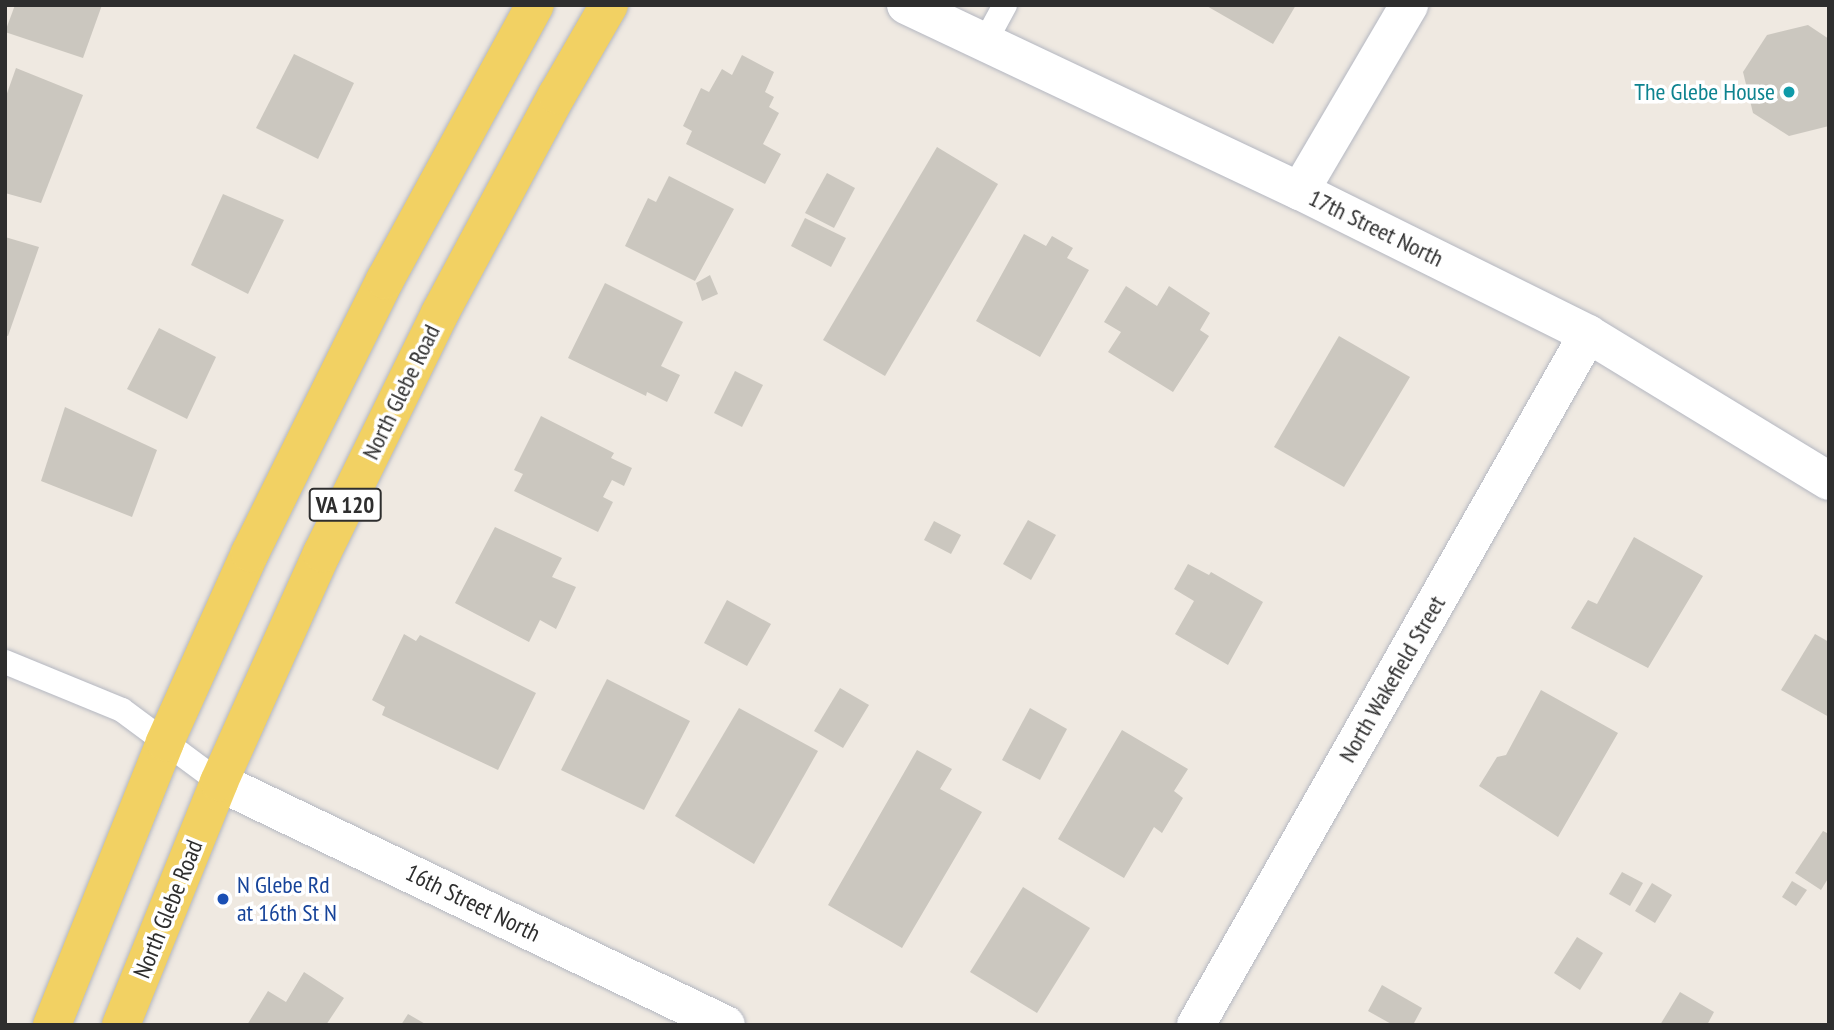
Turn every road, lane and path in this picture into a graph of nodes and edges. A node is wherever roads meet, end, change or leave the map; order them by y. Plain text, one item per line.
1 (534, 5) edge
2 (609, 5) edge
3 (906, 5) edge
4 (1005, 5) edge
5 (1409, 5) edge
6 (985, 42) junction
7 (1300, 191) junction
8 (1588, 334) junction
9 (1829, 481) edge
10 (5, 662) edge
11 (165, 742) junction
12 (219, 782) junction
13 (52, 1025) edge
14 (121, 1025) edge
15 (726, 1025) edge
16 (1196, 1025) edge

1 - 11 main road, VA 120
2 - 12 main road, North Glebe Road / VA 120
3 - 6 street, 17th Street North
4 - 6 lane
5 - 7 street
6 - 7 street, 17th Street North
7 - 8 street, 17th Street North
8 - 9 street, 17th Street North
8 - 16 street, North Wakefield Street
10 - 11 lane
11 - 12 lane
11 - 13 main road, VA 120
12 - 14 main road, North Glebe Road / VA 120
12 - 15 street, 16th Street North

